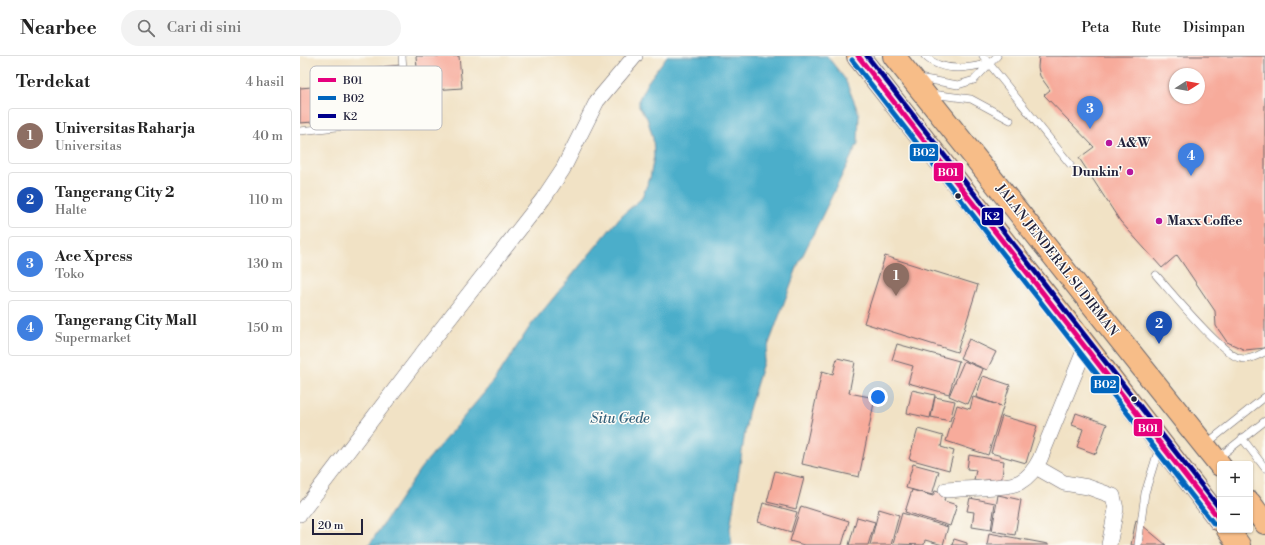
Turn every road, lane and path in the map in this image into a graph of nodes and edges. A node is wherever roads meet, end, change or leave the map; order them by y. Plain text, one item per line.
1 (402, 56) edge
2 (634, 56) edge
3 (858, 56) edge
4 (894, 56) edge
5 (925, 56) edge
6 (983, 56) edge
7 (998, 56) edge
8 (989, 63) junction
9 (403, 66) edge
10 (910, 76) junction
11 (925, 94) junction
12 (1010, 120) dead end
13 (310, 130) edge
14 (300, 131) edge
15 (1070, 164) dead end
16 (1156, 275) dead end
17 (1086, 346) junction
18 (1265, 352) edge
19 (1265, 397) edge
20 (1265, 421) edge
21 (1242, 438) junction
22 (1160, 442) junction
23 (1214, 457) edge
24 (1036, 467) junction
25 (1265, 468) edge
26 (946, 490) dead end
27 (1253, 507) edge
28 (300, 514) edge
29 (1217, 516) edge
30 (1265, 523) edge
31 (1108, 545) edge
32 (1138, 545) edge

1 - 9 lane
2 - 28 street
3 - 17 main road
4 - 10 main road, JALAN JENDERAL SUDIRMAN
5 - 8 lane
6 - 8 lane
7 - 8 lane
8 - 10 lane
8 - 15 lane
10 - 11 main road, JALAN JENDERAL SUDIRMAN
11 - 12 lane
11 - 23 main road, JALAN JENDERAL SUDIRMAN
13 - 14 lane
16 - 18 lane
17 - 22 main road
17 - 24 street
19 - 23 lane
20 - 21 lane
21 - 23 lane
21 - 25 lane
22 - 29 main road
22 - 32 lane
24 - 26 street
24 - 31 street
27 - 30 main road

